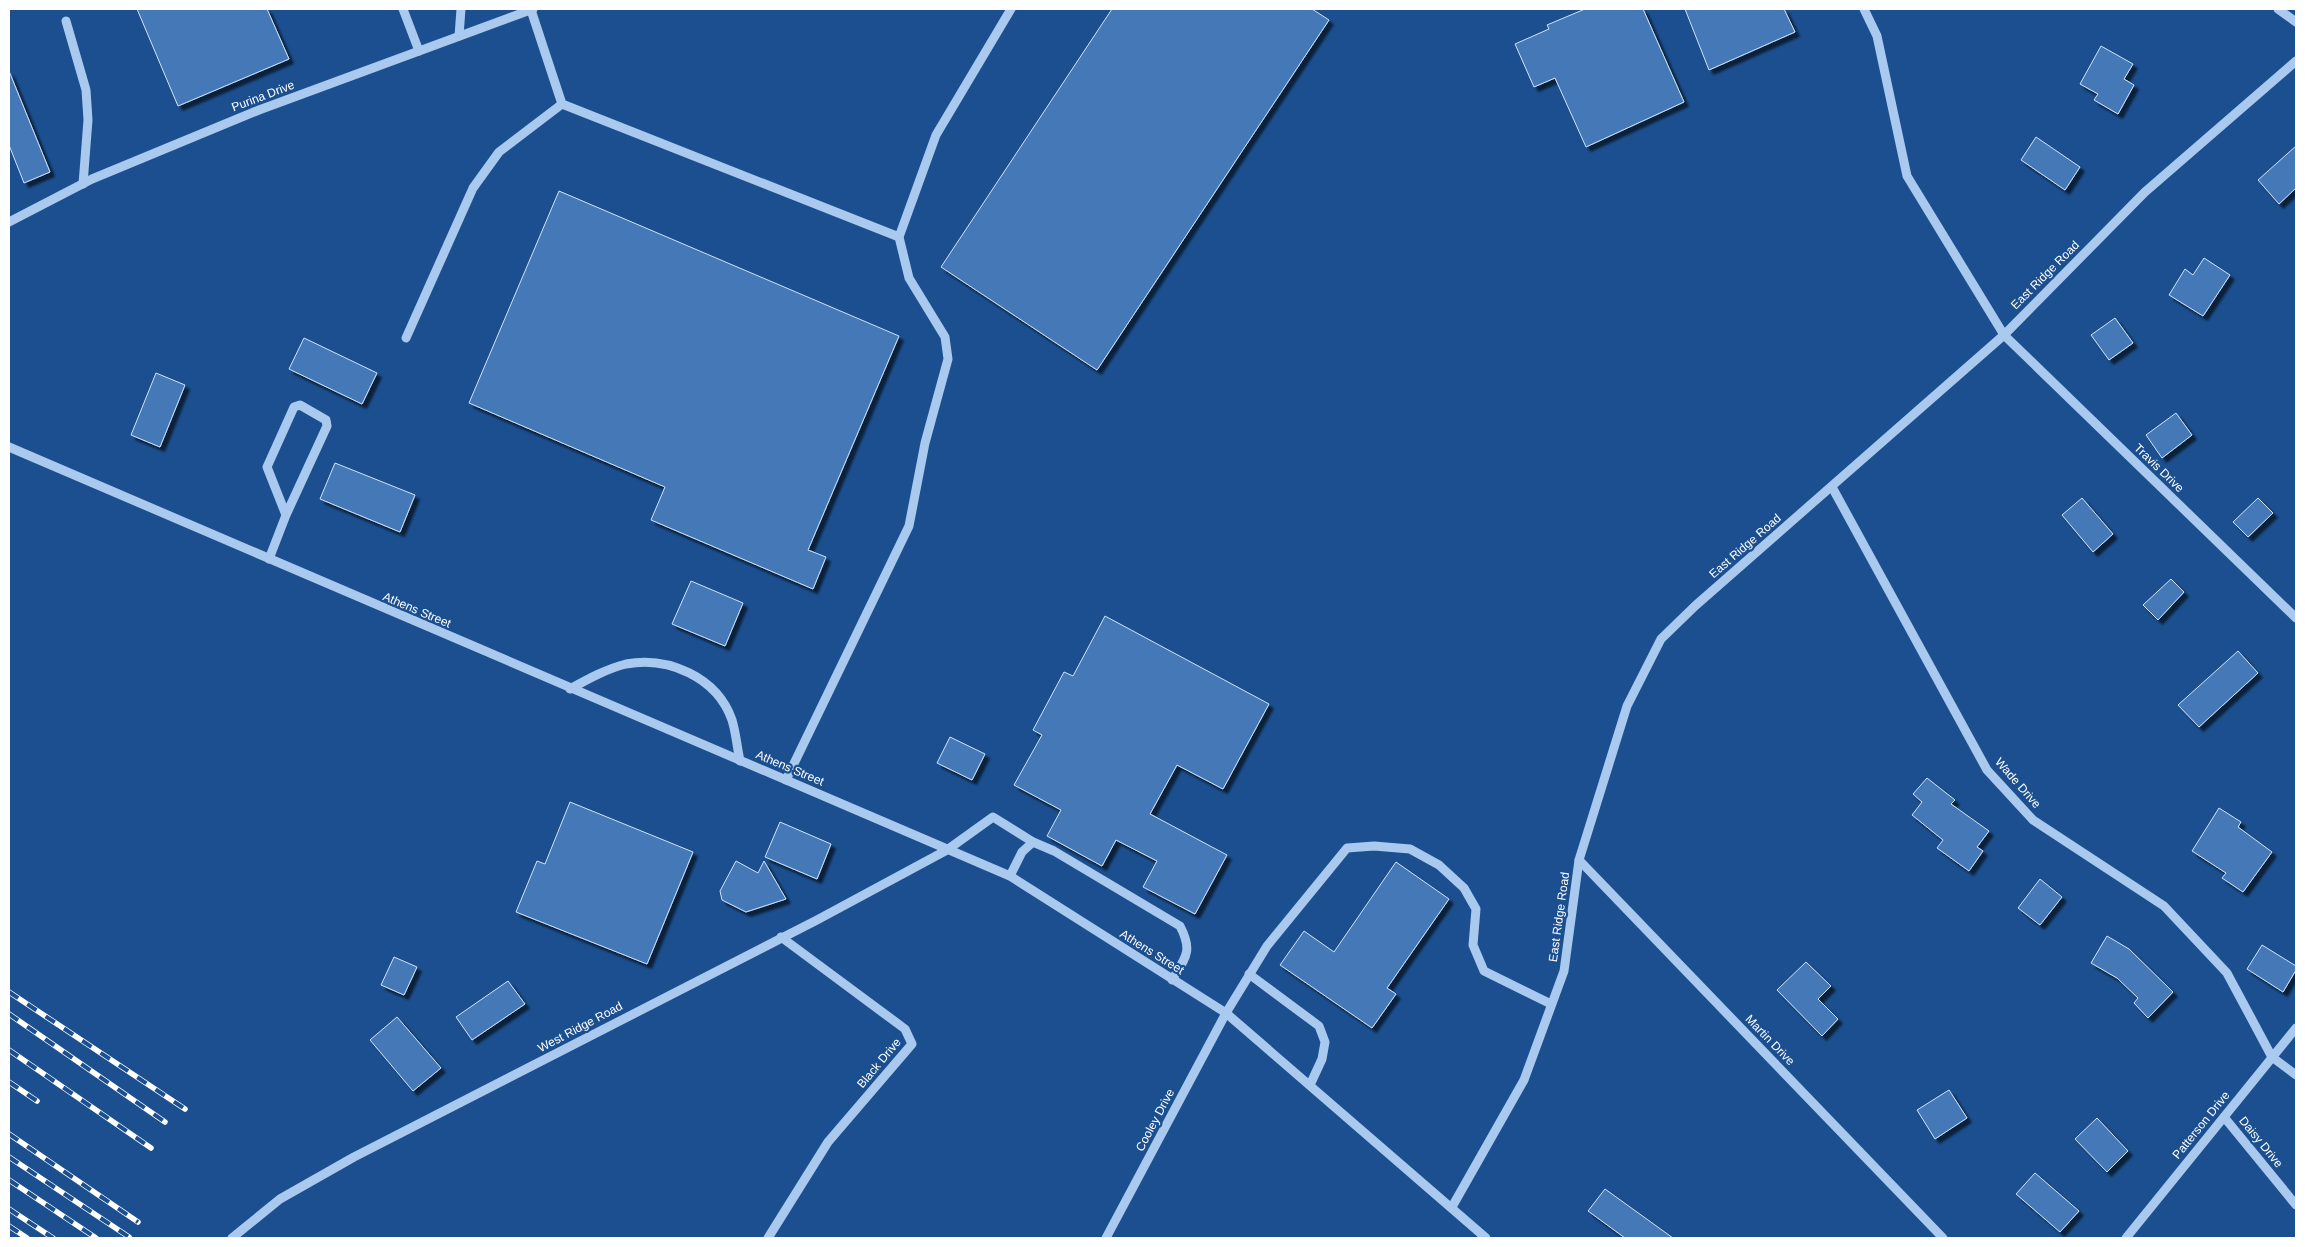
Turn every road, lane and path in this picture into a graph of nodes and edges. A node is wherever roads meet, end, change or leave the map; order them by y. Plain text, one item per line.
1 (403, 9) edge
2 (462, 9) edge
3 (532, 9) edge
4 (1011, 9) edge
5 (1864, 9) edge
6 (2278, 9) edge
7 (66, 21) dead end
8 (2296, 22) edge
9 (459, 36) junction
10 (419, 51) junction
11 (2296, 60) edge
12 (562, 104) junction
13 (83, 184) junction
14 (9, 222) edge
15 (899, 237) junction
16 (2004, 335) junction
17 (406, 338) dead end
18 (9, 447) edge
19 (1832, 487) junction
20 (286, 515) junction
21 (269, 559) junction
22 (2296, 618) edge
23 (570, 689) junction
24 (740, 761) junction
25 (786, 780) junction
26 (1033, 842) junction
27 (947, 850) junction
28 (1580, 860) junction
29 (1010, 876) junction
30 (781, 937) junction
31 (1249, 974) junction
32 (1172, 980) junction
33 (1551, 1004) junction
34 (1226, 1012) junction
35 (2296, 1028) edge
36 (2272, 1057) junction
37 (2296, 1075) edge
38 (1310, 1085) junction
39 (2224, 1117) junction
40 (2296, 1205) edge
41 (1452, 1207) junction
42 (232, 1238) edge
43 (768, 1238) edge
44 (1106, 1238) edge
45 (1486, 1238) edge
46 (1943, 1238) edge
47 (2126, 1238) edge

1 - 10 street
2 - 9 street
3 - 9 street, Purina Drive
3 - 12 street
4 - 15 street
5 - 16 street, Travis Drive
6 - 8 street
7 - 13 street
9 - 10 street, Purina Drive
10 - 13 street, Purina Drive
11 - 16 street, East Ridge Road
12 - 15 street
12 - 17 street
13 - 14 street, Purina Drive
15 - 25 street
16 - 19 street, East Ridge Road
16 - 22 street, Travis Drive
18 - 21 street, Athens Street
19 - 28 street, East Ridge Road
19 - 36 street, Wade Drive
20 - 20 street
20 - 21 street
21 - 23 street, Athens Street
23 - 24 street, Athens Street
23 - 24 street
24 - 25 street, Athens Street
25 - 27 street, Athens Street
26 - 27 street, West Ridge Road
26 - 29 street
26 - 32 street
27 - 29 street, Athens Street
27 - 30 street, West Ridge Road
28 - 33 street, East Ridge Road
28 - 46 street, Martin Drive
29 - 32 street, Athens Street
30 - 42 street, West Ridge Road
30 - 43 street, Black Drive
31 - 33 street, Cooley Drive
31 - 34 street, Cooley Drive
31 - 38 street
32 - 34 street, Athens Street
33 - 41 street, East Ridge Road
34 - 38 street, Athens Street
34 - 44 street, Cooley Drive
35 - 36 street, Patterson Drive
36 - 37 street
36 - 39 street, Patterson Drive
38 - 41 street, Athens Street
39 - 40 street, Daisy Drive
39 - 47 street, Patterson Drive
41 - 45 street, Athens Street

